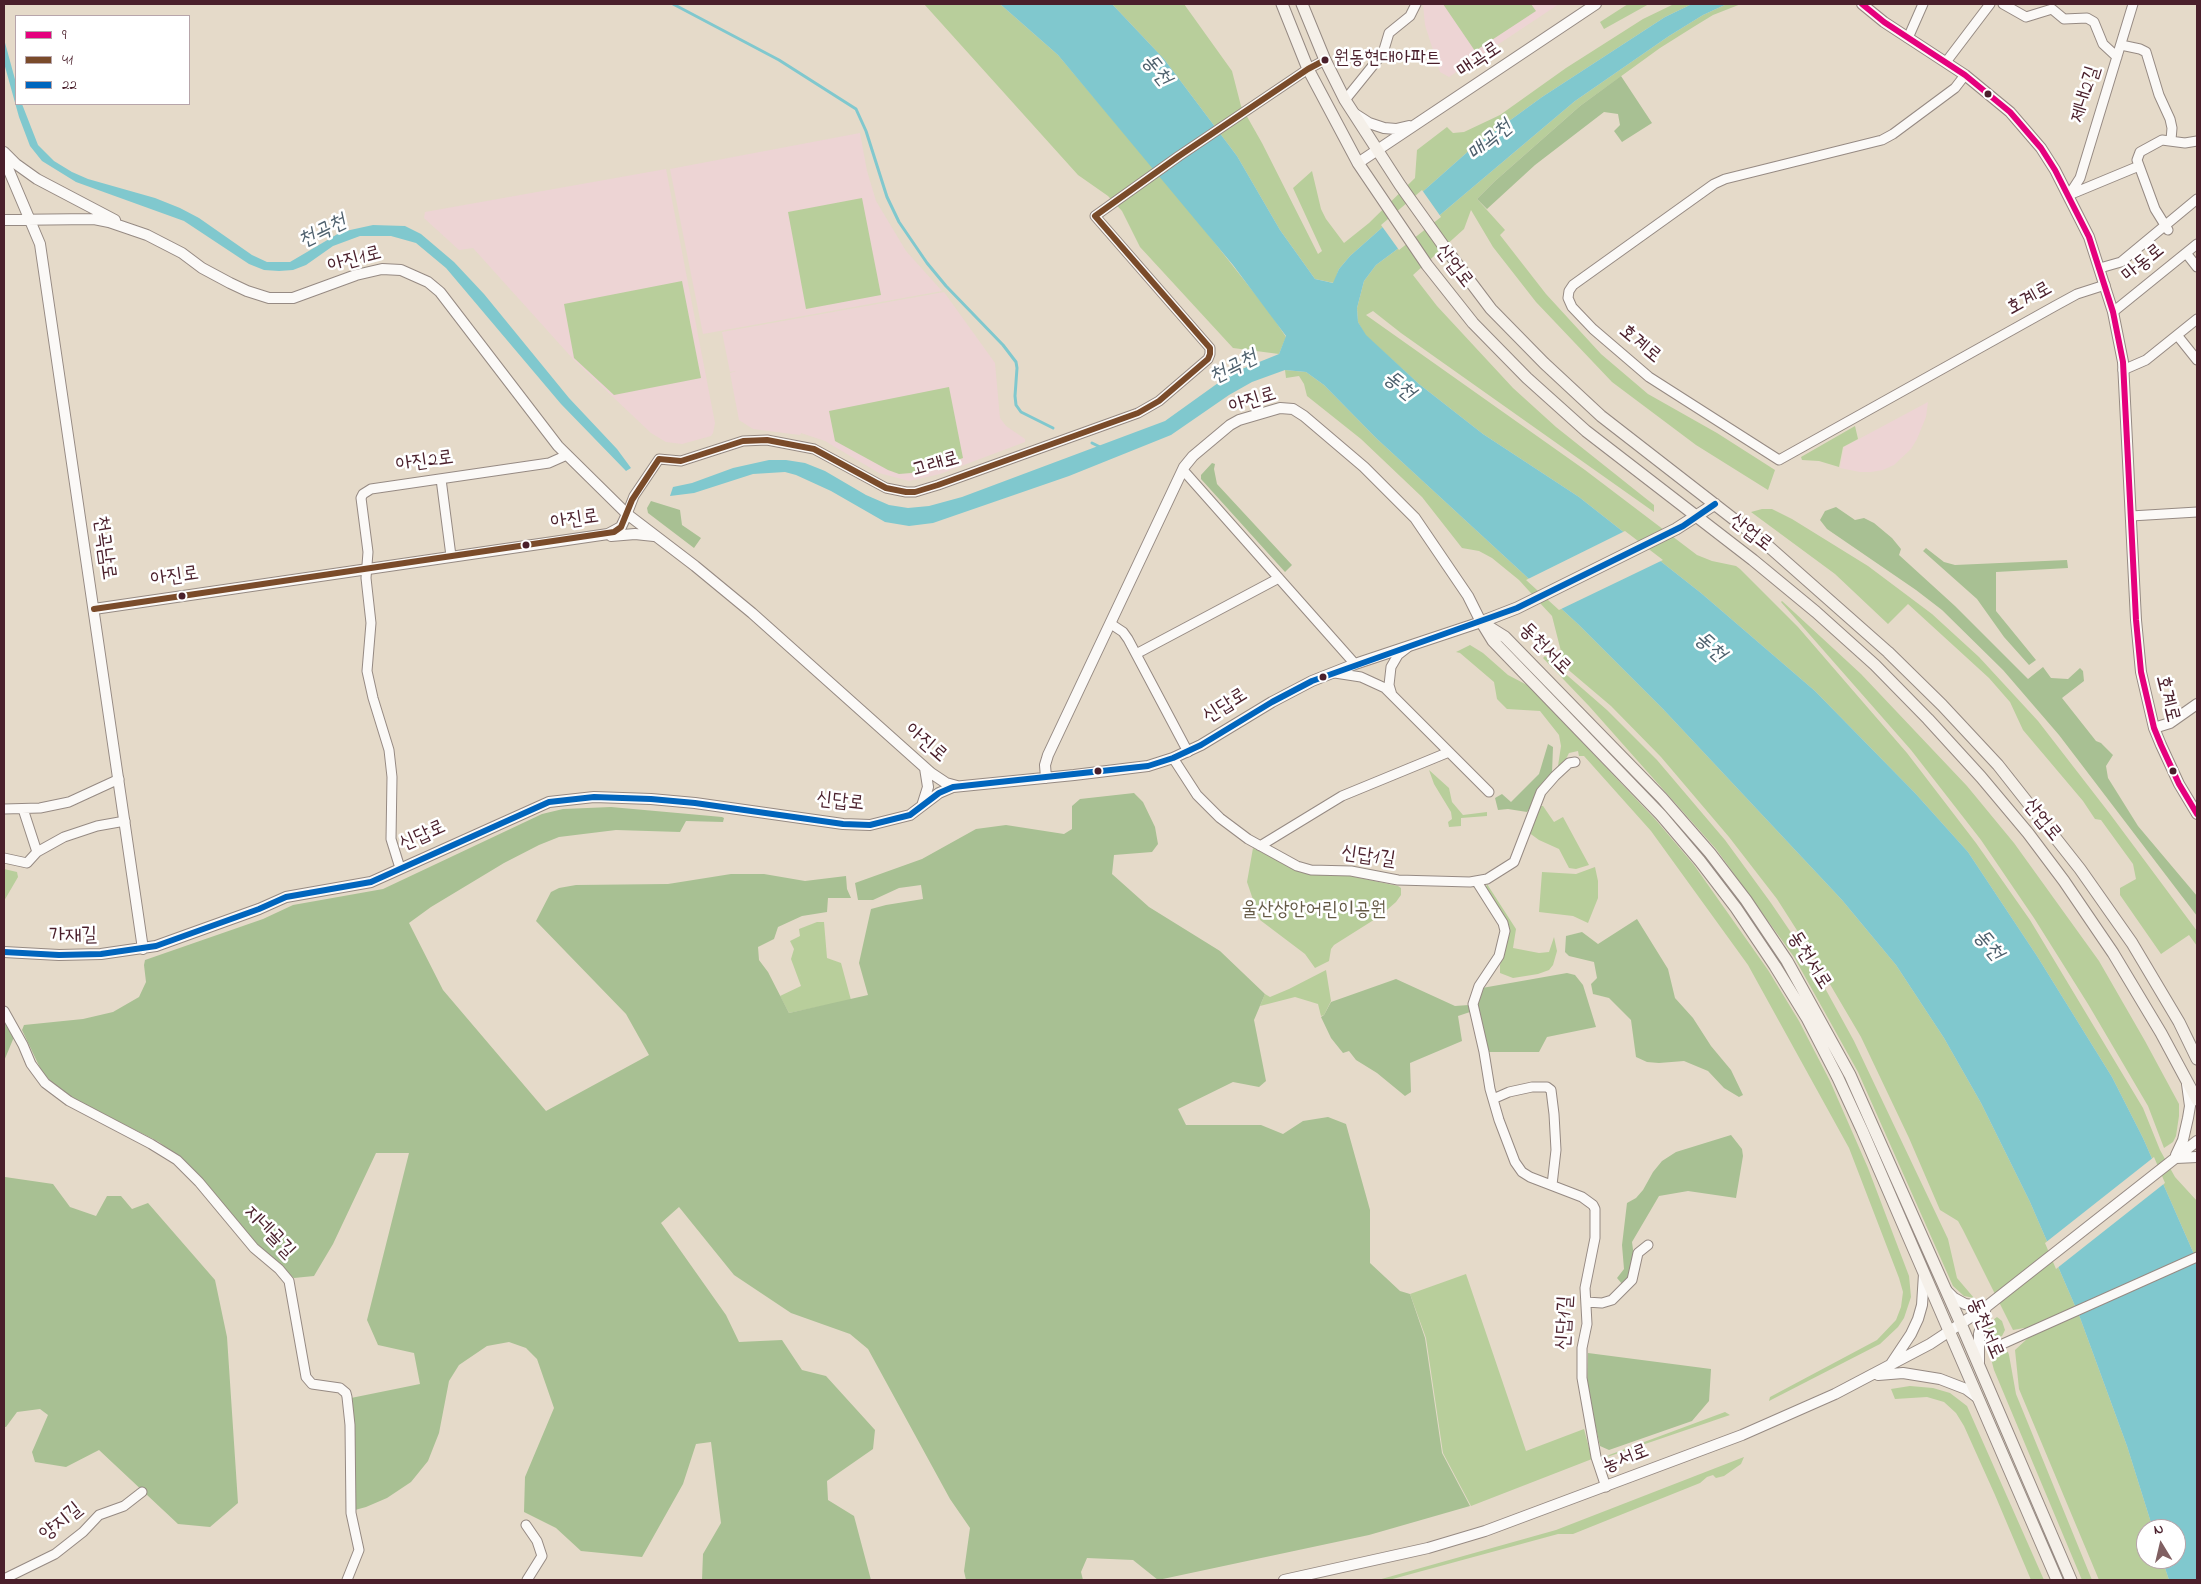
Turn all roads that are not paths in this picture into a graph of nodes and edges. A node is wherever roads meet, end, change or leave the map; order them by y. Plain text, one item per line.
1 (1282, 4) edge
2 (1302, 4) edge
3 (1416, 4) edge
4 (1596, 4) edge
5 (1862, 4) edge
6 (1923, 4) edge
7 (1990, 4) edge
8 (2003, 4) edge
9 (2133, 4) edge
10 (2015, 7) edge
11 (1908, 38) junction
12 (2121, 45) junction
13 (2117, 57) junction
14 (1325, 60) junction
15 (1946, 62) junction
16 (1308, 69) junction
17 (1965, 75) junction
18 (1345, 100) junction
19 (1353, 112) junction
20 (1415, 125) junction
21 (2171, 140) junction
22 (2197, 141) edge
23 (1377, 150) junction
24 (4, 152) edge
25 (4, 159) edge
26 (1358, 163) junction
27 (2139, 166) junction
28 (2069, 195) junction
29 (2197, 199) edge
30 (4, 220) edge
31 (32, 220) junction
32 (128, 228) junction
33 (2166, 228) junction
34 (2197, 244) edge
35 (2186, 253) junction
36 (2197, 267) edge
37 (2100, 268) junction
38 (2105, 285) junction
39 (2113, 312) junction
40 (2197, 319) edge
41 (2177, 335) junction
42 (2197, 360) edge
43 (2123, 370) junction
44 (567, 455) junction
45 (1183, 470) junction
46 (441, 479) junction
47 (1715, 504) junction
48 (2197, 512) edge
49 (627, 514) junction
50 (2131, 516) junction
51 (1696, 517) junction
52 (655, 536) junction
53 (583, 537) junction
54 (451, 556) junction
55 (367, 569) junction
56 (1279, 578) junction
57 (94, 608) junction
58 (1482, 622) junction
59 (1111, 624) junction
60 (1411, 645) junction
61 (1136, 654) junction
62 (1355, 664) junction
63 (1332, 673) junction
64 (1393, 695) junction
65 (2197, 704) edge
66 (2154, 728) junction
67 (1188, 752) junction
68 (1449, 752) junction
69 (1173, 758) junction
70 (1575, 762) dead end
71 (925, 768) junction
72 (1046, 778) junction
73 (118, 779) junction
74 (958, 786) junction
75 (1489, 792) dead end
76 (922, 806) junction
77 (4, 809) edge
78 (23, 809) junction
79 (2197, 814) edge
80 (125, 821) junction
81 (1260, 846) junction
82 (37, 852) junction
83 (4, 858) edge
84 (400, 868) junction
85 (1477, 882) junction
86 (144, 949) junction
87 (4, 952) edge
88 (4, 1011) edge
89 (2194, 1049) edge
90 (2197, 1059) edge
91 (2187, 1080) junction
92 (1493, 1099) junction
93 (2197, 1100) edge
94 (2197, 1142) edge
95 (2197, 1157) edge
96 (2175, 1158) junction
97 (1552, 1185) junction
98 (1648, 1244) dead end
99 (2197, 1257) edge
100 (1924, 1271) junction
101 (1946, 1289) junction
102 (1586, 1302) junction
103 (1986, 1307) junction
104 (1962, 1324) junction
105 (1950, 1331) junction
106 (1998, 1346) dead end
107 (1979, 1364) junction
108 (1889, 1366) junction
109 (1872, 1376) junction
110 (1978, 1398) junction
111 (1606, 1486) junction
112 (142, 1492) dead end
113 (526, 1525) dead end
114 (4, 1579) edge
115 (347, 1580) edge
116 (527, 1580) edge
117 (1284, 1580) edge
118 (2057, 1580) edge
119 (2071, 1580) edge

1 - 16 main road, 산업로
2 - 14 main road, 산업로
3 - 18 street
4 - 20 street, 매곡로
5 - 11 street, 호계로
6 - 11 street
7 - 15 street
8 - 10 street
9 - 12 street, 제내2길
10 - 13 street
11 - 15 street, 호계로
12 - 13 street, 제내2길
12 - 21 street
13 - 28 street, 제내2길
14 - 16 street
14 - 18 main road, 산업로
15 - 17 street, 호계로
16 - 26 main road, 산업로
16 - 49 street, 고래로
17 - 28 street, 호계로
17 - 38 street, 호계로
18 - 19 main road, 산업로
19 - 20 street
19 - 23 main road, 산업로
20 - 23 street, 매곡로
21 - 22 street
21 - 27 street
23 - 26 street, 매곡로
23 - 47 main road, 산업로
24 - 32 street
25 - 31 street, 천곡남로
26 - 51 main road, 산업로
27 - 28 street
27 - 33 street
28 - 37 street, 호계로
29 - 33 street
30 - 31 street, 아진1로
31 - 32 street, 아진1로
31 - 57 street, 천곡남로
32 - 44 street, 아진1로
33 - 37 street
34 - 35 street, 마동로
35 - 36 street
35 - 39 street, 마동로
37 - 38 street, 호계로
38 - 39 street, 호계로
39 - 43 street, 호계로
40 - 41 street
41 - 42 street
41 - 43 street
43 - 50 street, 호계로
44 - 46 street, 아진2로
44 - 49 street, 아진1로
45 - 56 street
45 - 58 street, 아진로
45 - 59 street, 아진로
46 - 54 street
46 - 55 street, 아진2로
47 - 51 main road, 신답로
47 - 89 main road, 산업로
48 - 50 street
49 - 52 street, 아진로
49 - 53 street, 아진로
50 - 66 street, 호계로
51 - 58 main road, 신답로
51 - 91 main road, 산업로
52 - 53 street
52 - 71 street, 아진로
53 - 54 street, 아진로
54 - 55 street, 아진로
55 - 57 street, 아진로
55 - 84 street
56 - 61 street
56 - 62 street
57 - 73 street, 천곡남로
58 - 60 street, 신답로
58 - 100 main road, 동천서로
58 - 101 main road, 동천서로
59 - 61 street
59 - 72 street, 아진로
60 - 62 street, 신답로
60 - 64 street
61 - 67 street
62 - 63 street, 신답로
63 - 64 street
63 - 67 street, 신답로
64 - 68 street
65 - 66 street
66 - 79 street, 호계로
67 - 69 street, 신답로
68 - 75 street
68 - 81 street
69 - 72 street, 신답로
69 - 81 street, 신답1길
70 - 85 street, 신답1길
71 - 74 street, 아진로
71 - 76 street
72 - 74 street, 신답로
73 - 78 street
73 - 80 street, 천곡남로
74 - 76 street, 신답로
76 - 84 street, 신답로
77 - 78 street
78 - 82 street
80 - 82 street
80 - 86 street, 천곡남로
81 - 85 street, 신답1길
82 - 83 street
84 - 86 street, 신답로
85 - 92 street, 신답1길
86 - 87 street, 가재길
88 - 115 street, 지네골길
89 - 90 main road, 산업로
91 - 93 main road, 산업로
91 - 96 street
92 - 97 street, 신답1길
92 - 97 street
94 - 96 street, 농서로
95 - 96 street
96 - 103 street, 농서로
97 - 102 street, 신답1길
98 - 102 street
99 - 106 street
100 - 105 main road, 동천서로
100 - 108 street
101 - 103 street
101 - 104 main road, 동천서로
102 - 111 street, 신답1길
103 - 104 street, 농서로
103 - 107 street
104 - 105 street, 농서로
104 - 107 main road, 동천서로
105 - 108 street, 농서로
105 - 110 main road, 동천서로
107 - 119 main road, 동천서로
108 - 109 street, 농서로
109 - 110 street
109 - 111 street, 농서로
110 - 118 main road, 동천서로
111 - 117 street, 농서로
112 - 114 street, 양지길
113 - 116 street

